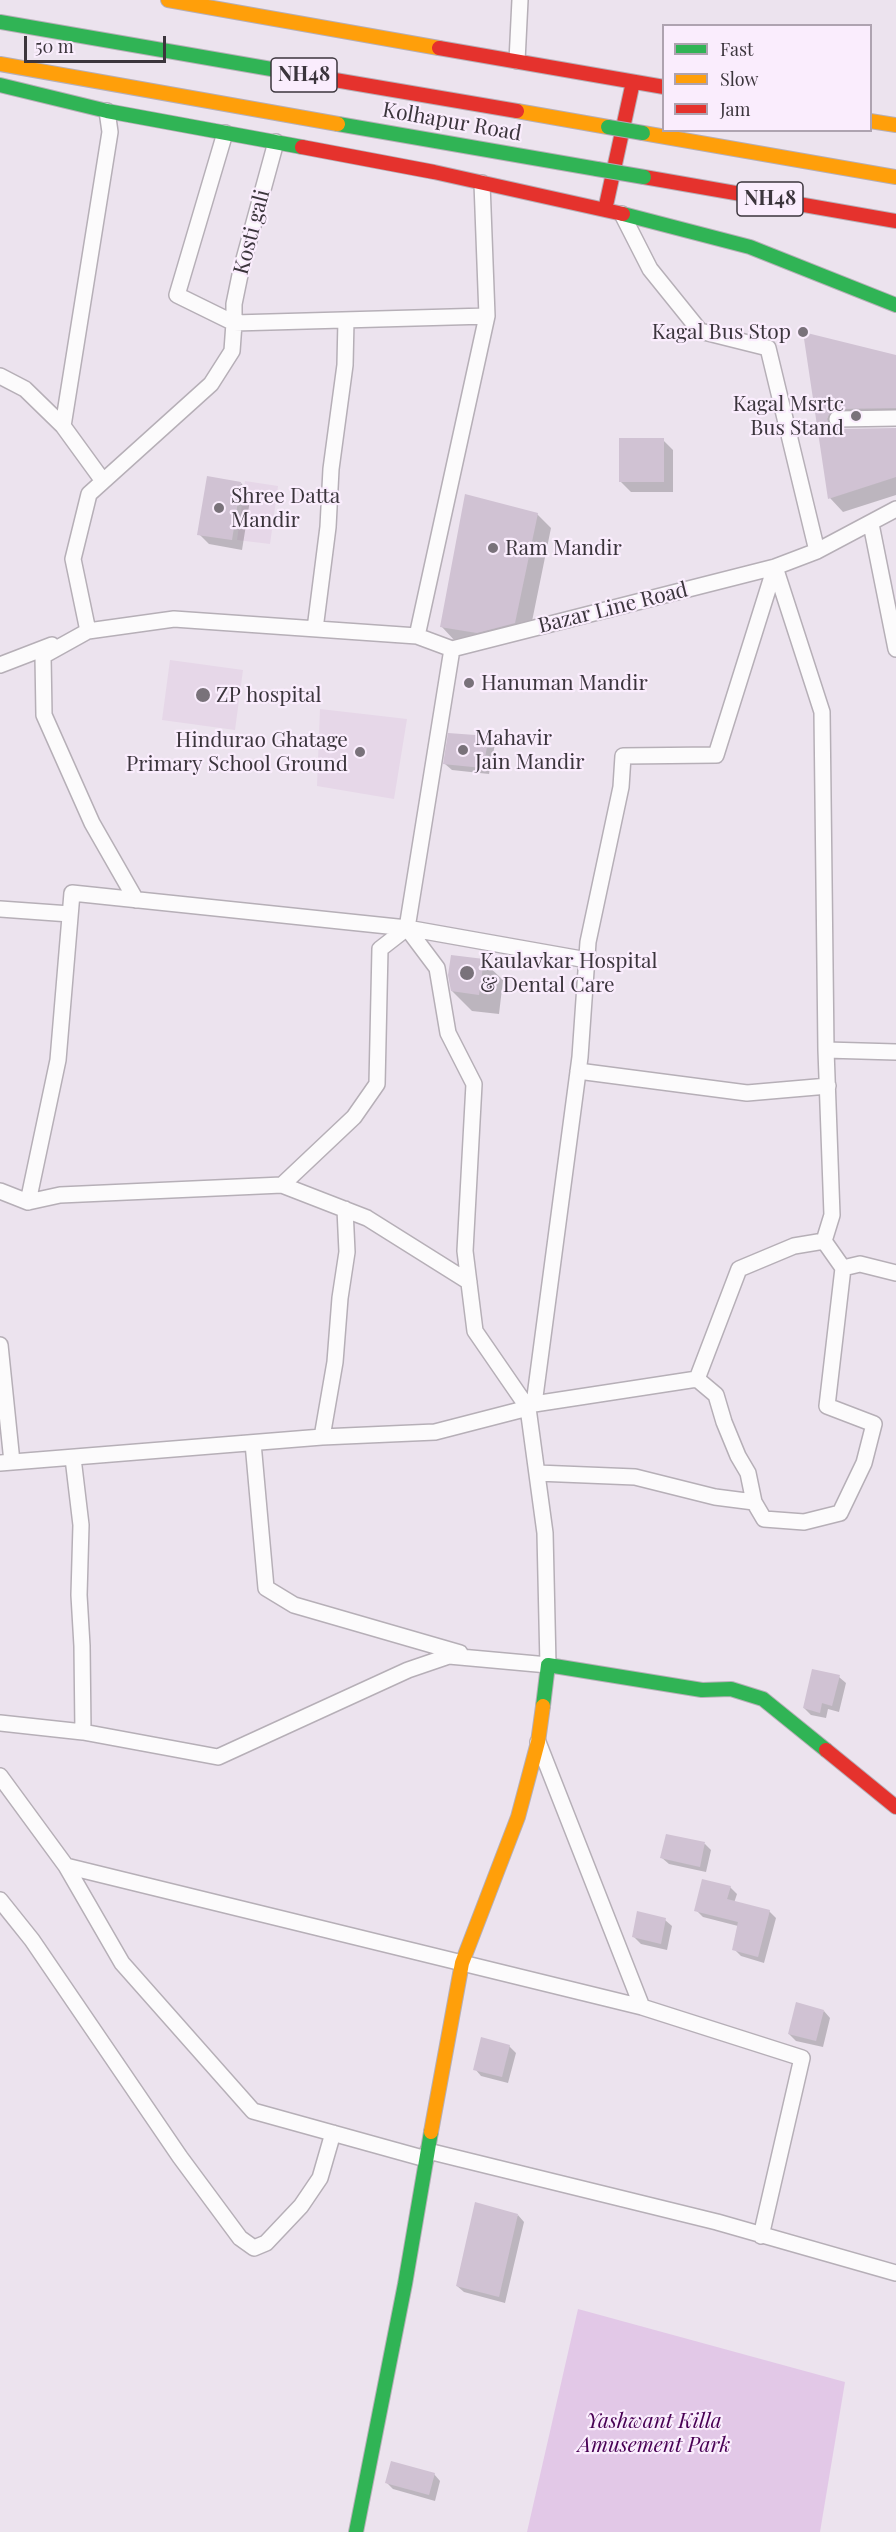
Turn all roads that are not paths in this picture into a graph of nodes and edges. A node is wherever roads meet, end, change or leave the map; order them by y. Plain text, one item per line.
1 (168, 0) edge
2 (520, 0) edge
3 (0, 22) edge
4 (517, 61) junction
5 (0, 64) edge
6 (633, 82) junction
7 (0, 85) edge
8 (662, 87) edge
9 (107, 111) junction
10 (872, 121) edge
11 (896, 125) edge
12 (225, 133) junction
13 (276, 142) junction
14 (896, 177) edge
15 (482, 183) junction
16 (605, 210) junction
17 (622, 214) junction
18 (896, 221) edge
19 (896, 305) edge
20 (487, 316) junction
21 (346, 320) junction
22 (234, 323) junction
23 (0, 376) edge
24 (896, 418) edge
25 (837, 419) dead end
26 (63, 426) junction
27 (103, 481) junction
28 (896, 509) edge
29 (871, 524) junction
30 (818, 551) junction
31 (775, 567) junction
32 (315, 628) junction
33 (88, 631) junction
34 (417, 636) junction
35 (452, 649) junction
36 (896, 649) edge
37 (0, 665) edge
38 (136, 900) junction
39 (0, 909) edge
40 (70, 914) junction
41 (407, 928) junction
42 (587, 960) junction
43 (826, 1050) junction
44 (896, 1052) edge
45 (578, 1071) junction
46 (828, 1086) junction
47 (282, 1185) junction
48 (0, 1191) edge
49 (28, 1202) junction
50 (345, 1209) junction
51 (824, 1241) junction
52 (843, 1268) junction
53 (896, 1273) edge
54 (469, 1282) junction
55 (0, 1345) edge
56 (697, 1379) junction
57 (528, 1408) junction
58 (322, 1437) junction
59 (253, 1443) junction
60 (73, 1458) junction
61 (6, 1463) edge
62 (537, 1473) junction
63 (754, 1502) junction
64 (482, 1659) junction
65 (548, 1665) junction
66 (0, 1723) edge
67 (83, 1732) junction
68 (538, 1742) junction
69 (0, 1776) edge
70 (896, 1807) edge
71 (66, 1866) junction
72 (0, 1900) edge
73 (462, 1963) junction
74 (642, 2007) junction
75 (333, 2133) junction
76 (427, 2155) junction
77 (760, 2236) junction
78 (896, 2273) edge
79 (356, 2532) edge

1 - 4 main road
2 - 4 street
3 - 14 main road, NH48, bridge
4 - 6 main road
5 - 18 main road, Kolhapur Road / NH48, bridge
6 - 8 main road
6 - 16 main road
7 - 9 main road
9 - 12 main road
9 - 26 street
10 - 11 main road
12 - 13 main road
12 - 22 street
13 - 15 main road
13 - 22 street, Kosti gali
15 - 16 main road
15 - 20 street
16 - 17 main road
17 - 19 main road
17 - 30 street
20 - 21 street
20 - 34 street
21 - 22 street
21 - 32 street
22 - 27 street, Kosti gali
23 - 26 street
24 - 25 street
26 - 27 street
27 - 33 street, Kosti gali
28 - 29 street, Bazar Line Road
29 - 30 street, Bazar Line Road
29 - 36 street
30 - 31 street, Bazar Line Road
31 - 35 street, Bazar Line Road
31 - 42 street
31 - 43 street
32 - 33 street
32 - 34 street
33 - 37 street
33 - 38 street
34 - 35 street
35 - 41 street
38 - 40 street
38 - 41 street
39 - 40 street
40 - 49 street
41 - 42 street
41 - 47 street
41 - 54 street
42 - 45 street
43 - 44 street
43 - 46 street
45 - 46 street
45 - 56 street
46 - 51 street
47 - 49 street
47 - 50 street
48 - 49 street
50 - 54 street
50 - 58 street
51 - 52 street
51 - 56 street
52 - 53 street
52 - 63 street
54 - 57 street
55 - 61 street
56 - 63 street
57 - 58 street
57 - 62 street
58 - 59 street
59 - 60 street
59 - 64 street
60 - 61 street
60 - 67 street
62 - 63 street
62 - 65 street
64 - 65 street
64 - 67 street
65 - 68 main road
65 - 70 main road
66 - 67 street
68 - 73 main road
68 - 74 street
69 - 71 street
71 - 73 street
71 - 75 street
72 - 75 street
73 - 74 street
73 - 76 main road
74 - 77 street
75 - 76 street
76 - 77 street
76 - 79 main road
77 - 78 street

